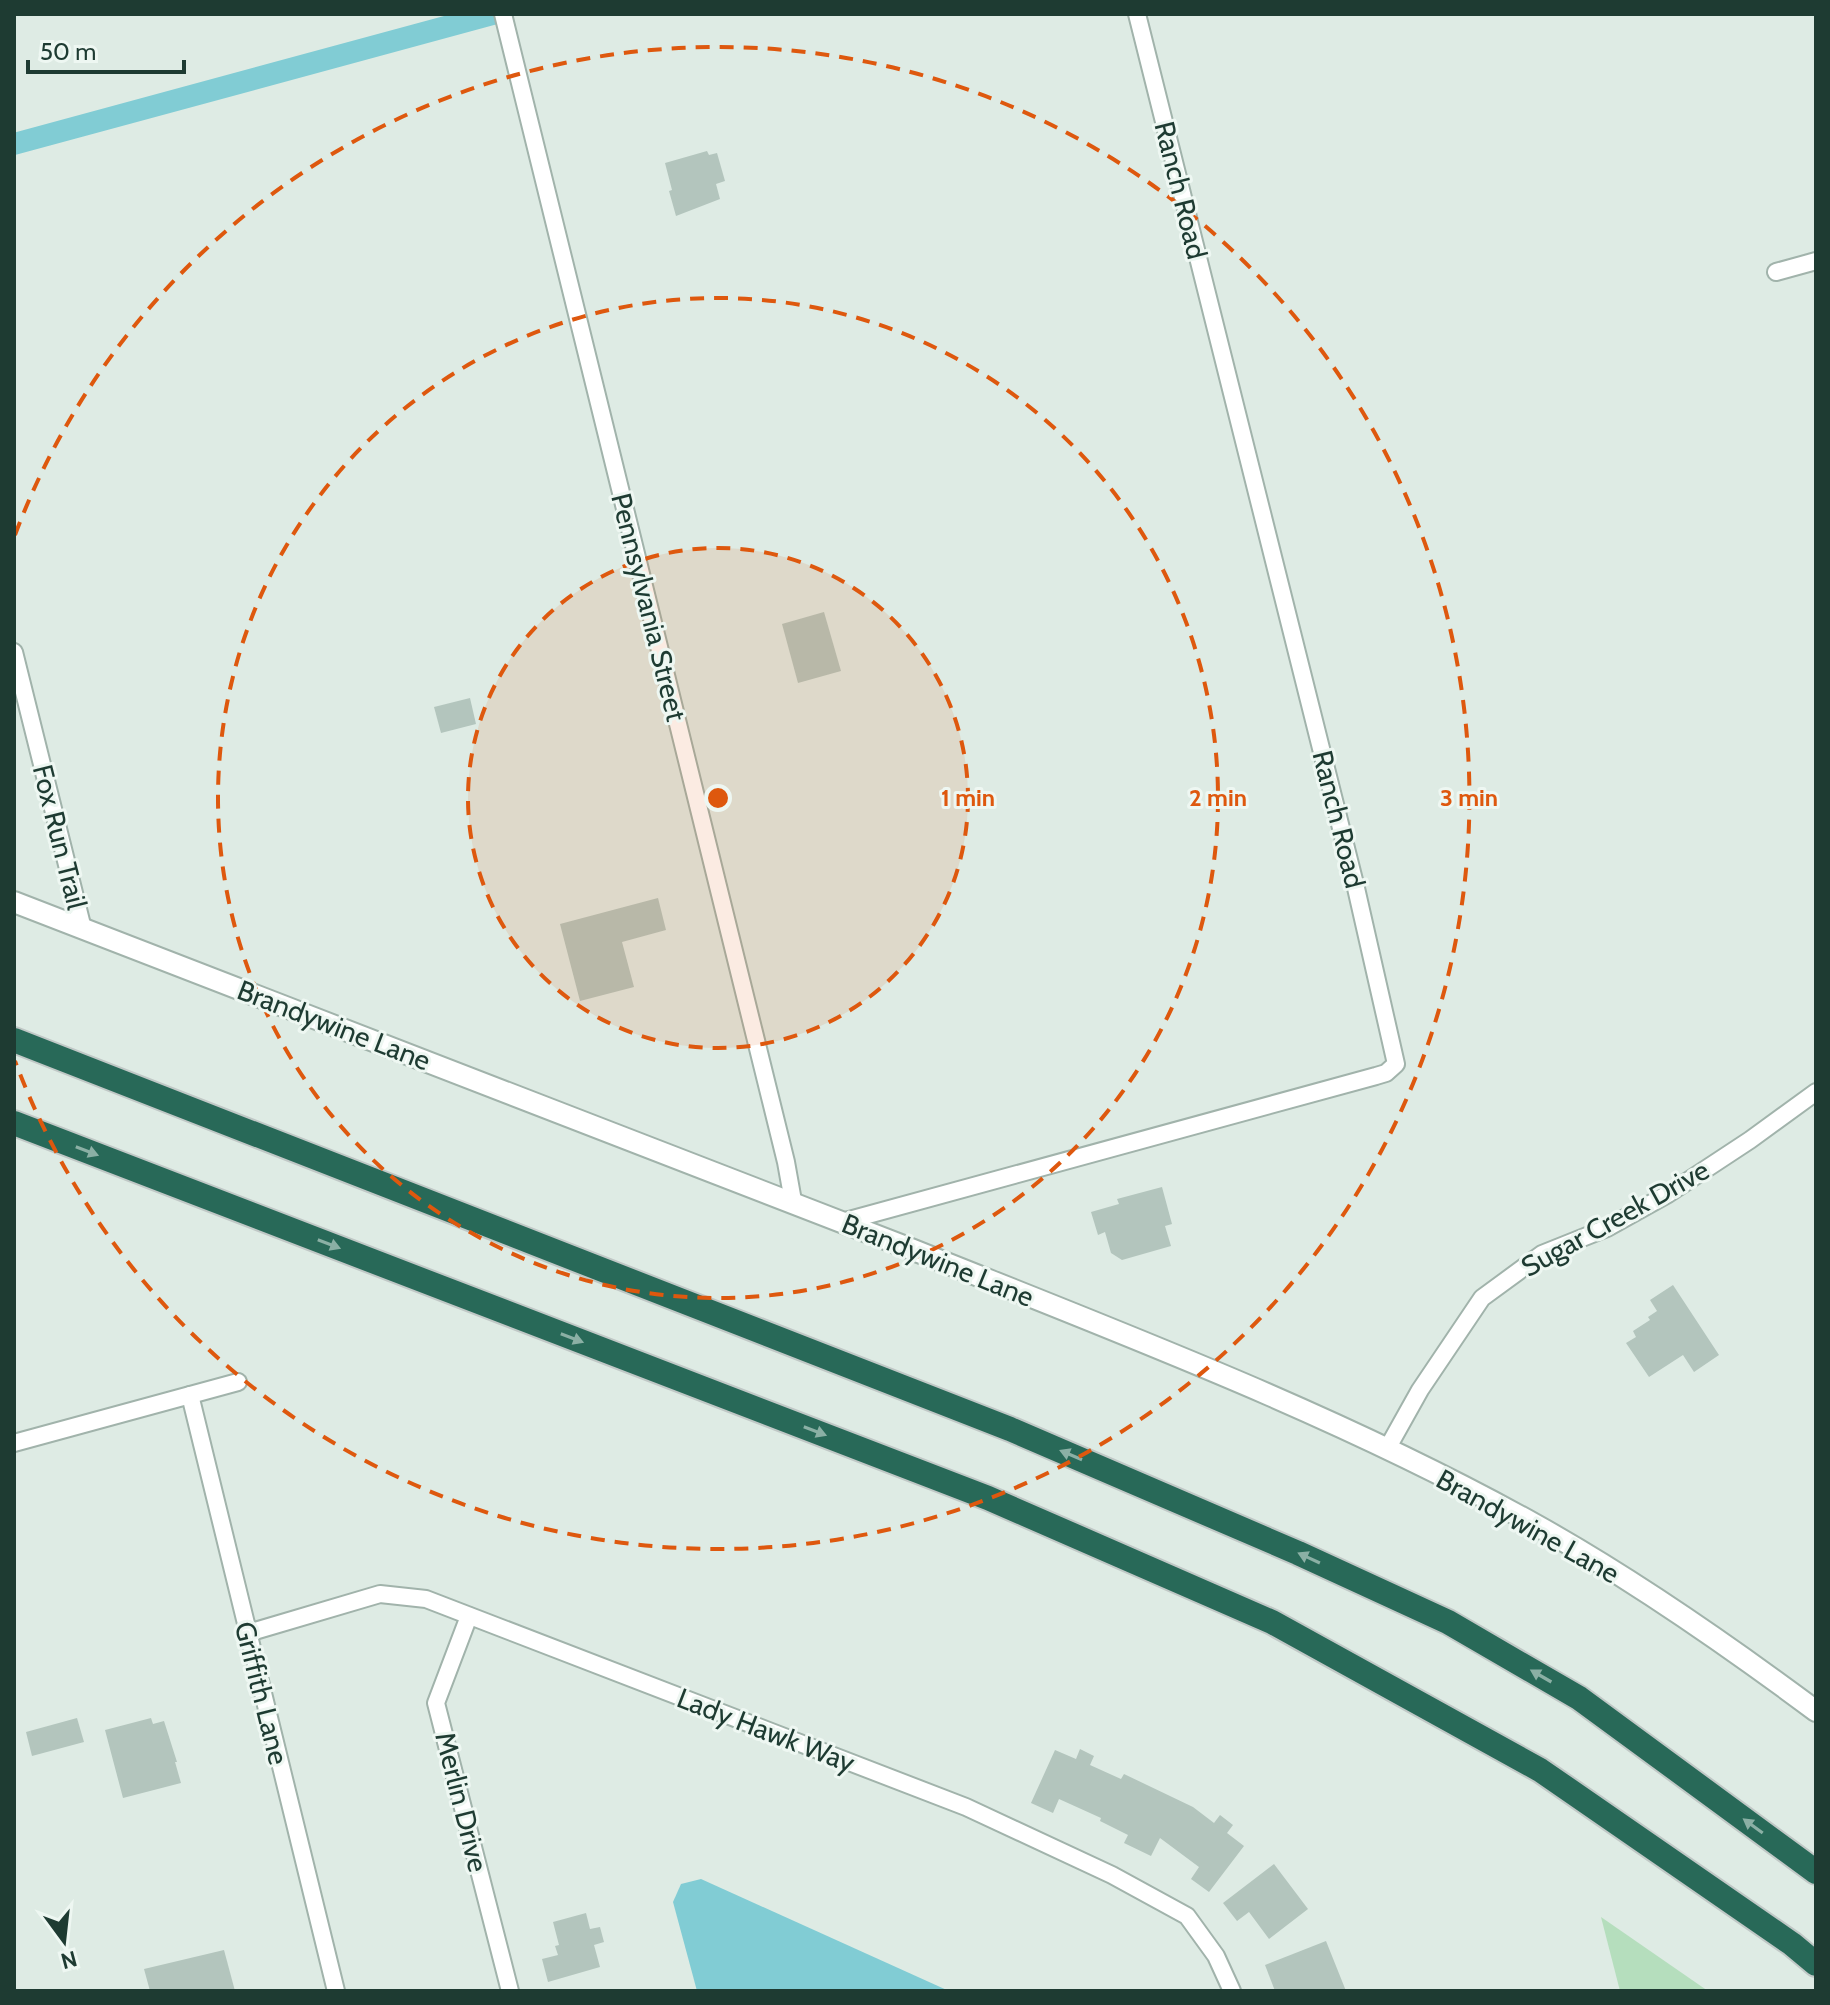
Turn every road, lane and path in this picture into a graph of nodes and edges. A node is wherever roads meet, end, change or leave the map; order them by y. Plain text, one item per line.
1 (503, 14) edge
2 (1137, 14) edge
3 (1816, 261) edge
4 (1776, 272) dead end
5 (14, 652) edge
6 (14, 902) edge
7 (83, 929) junction
8 (14, 1040) edge
9 (1816, 1092) edge
10 (14, 1123) edge
11 (793, 1201) junction
12 (842, 1222) junction
13 (238, 1382) dead end
14 (190, 1395) junction
15 (14, 1443) edge
16 (1387, 1449) junction
17 (469, 1616) junction
18 (248, 1633) junction
19 (1816, 1711) edge
20 (1816, 1872) edge
21 (1816, 1964) edge
22 (336, 1991) edge
23 (510, 1991) edge
24 (1232, 1991) edge

1 - 11 street, Pennsylvania Street
2 - 12 street, Ranch Road
3 - 4 street
5 - 7 street, Fox Run Trail
6 - 7 street, Brandywine Lane
7 - 11 street, Brandywine Lane
20 -> 8 highway
9 - 16 street, Sugar Creek Drive
10 -> 21 highway
11 - 12 street, Brandywine Lane
12 - 16 street, Brandywine Lane
13 - 14 street
14 - 15 street
14 - 18 street, Griffith Lane
16 - 19 street, Brandywine Lane
17 - 18 street, Lady Hawk Way
17 - 23 street, Merlin Drive
17 - 24 street, Lady Hawk Way
18 - 22 street, Griffith Lane

